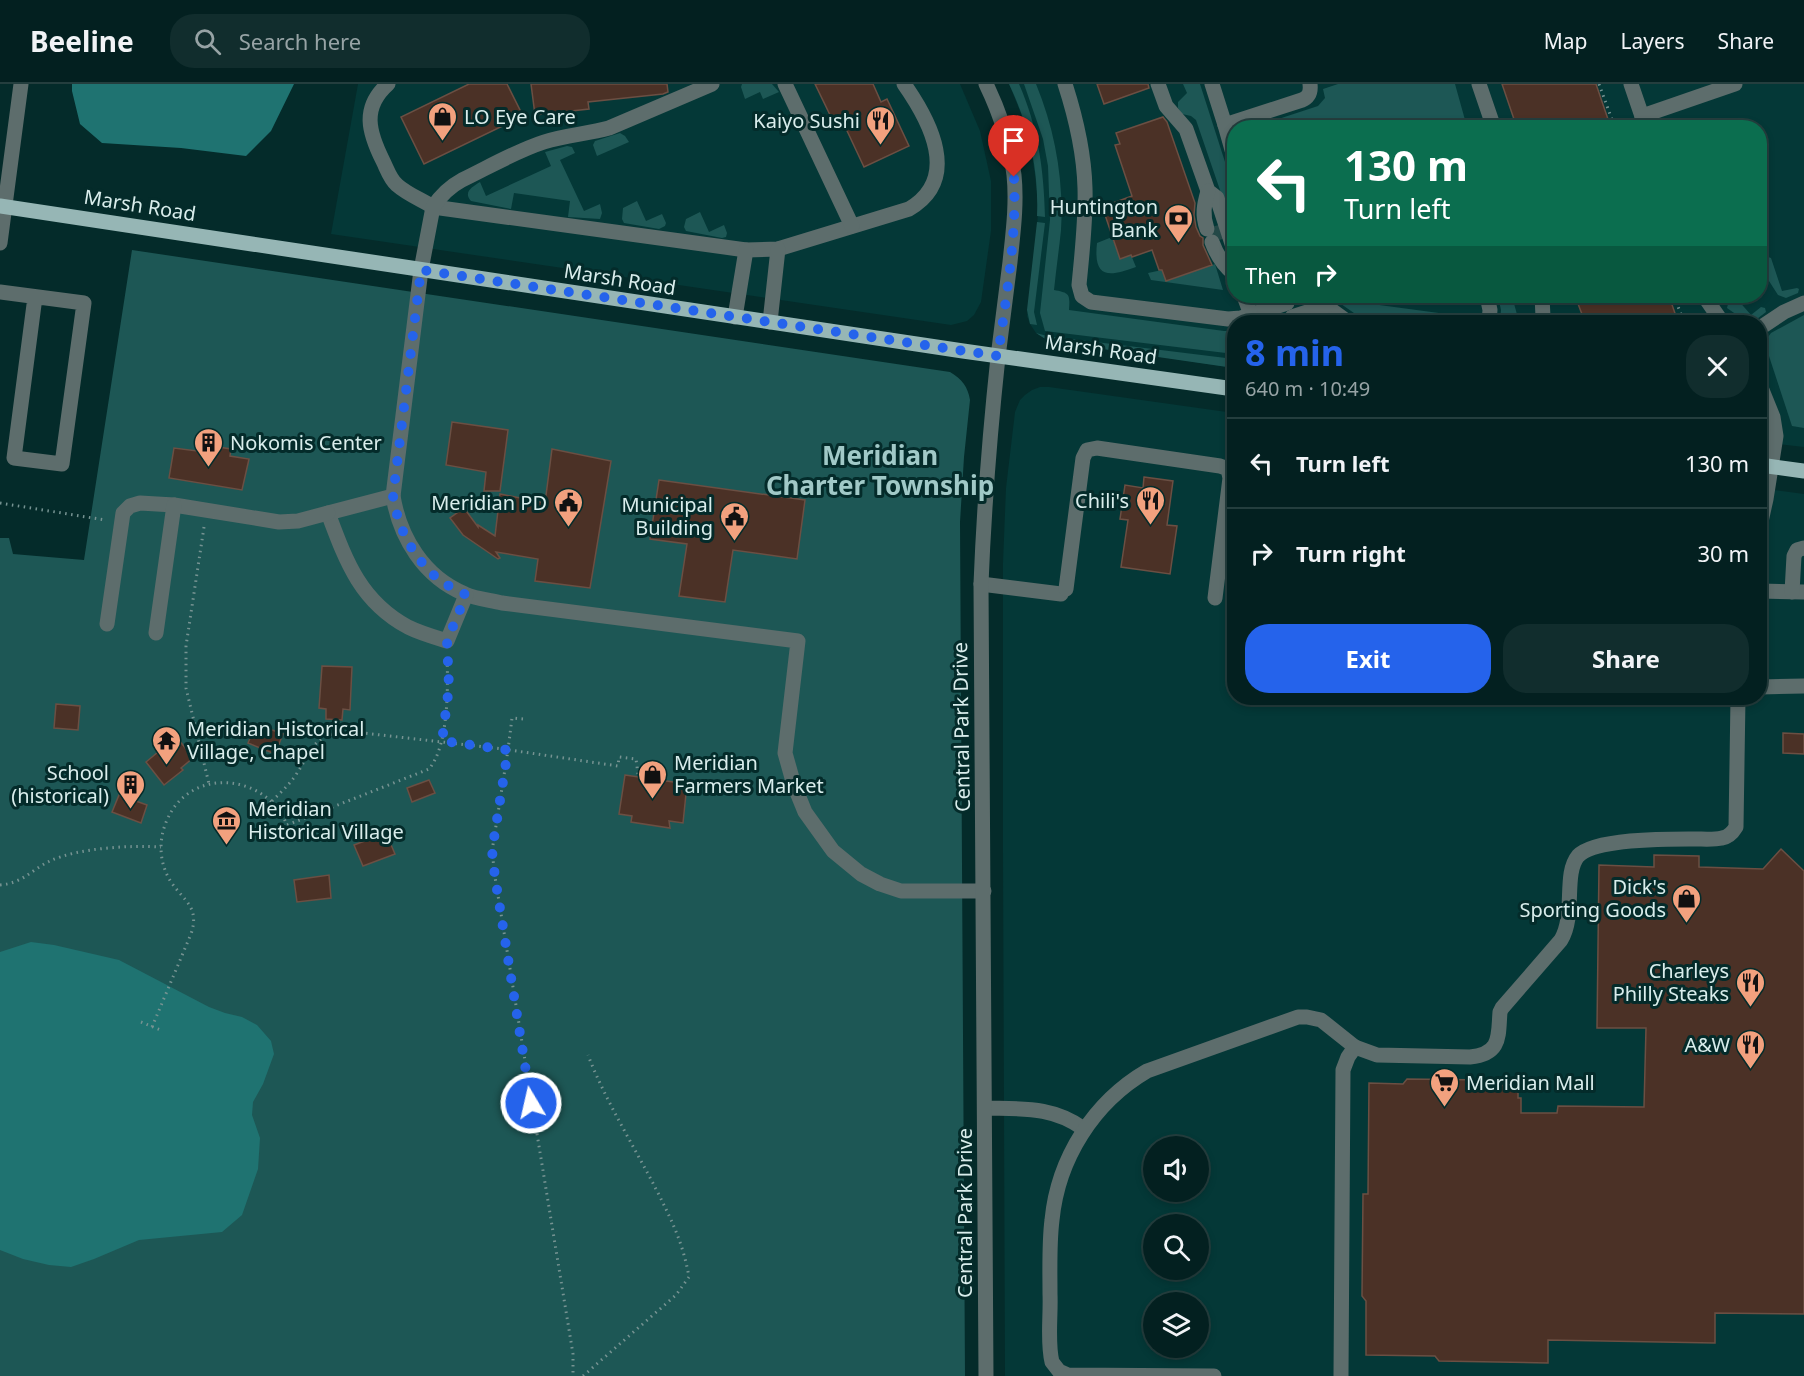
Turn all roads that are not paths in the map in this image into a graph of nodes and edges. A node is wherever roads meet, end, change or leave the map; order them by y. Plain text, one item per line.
1 (21, 84) edge
2 (388, 84) edge
3 (712, 84) edge
4 (785, 84) edge
5 (904, 84) edge
6 (986, 84) edge
7 (1065, 84) edge
8 (1158, 84) edge
9 (1212, 84) edge
10 (1310, 84) edge
11 (1479, 84) edge
12 (1631, 84) edge
13 (1735, 84) edge
14 (1240, 120) edge
15 (1491, 120) edge
16 (1643, 120) edge
17 (1649, 120) edge
18 (1225, 125) joint
19 (1227, 132) edge
20 (1206, 198) junction
21 (3, 206) edge
22 (433, 207) junction
23 (852, 226) junction
24 (1227, 229) tunnel mouth
25 (0, 243) edge
26 (778, 249) junction
27 (746, 250) junction
28 (1227, 268) edge
29 (421, 270) junction
30 (0, 292) edge
31 (35, 297) junction
32 (1247, 303) edge
33 (1318, 303) edge
34 (1329, 303) edge
35 (1804, 303) edge
36 (1289, 309) edge
37 (1251, 315) joint
38 (1341, 315) edge
39 (735, 317) junction
40 (1227, 319) edge
41 (770, 322) junction
42 (1767, 323) edge
43 (998, 356) junction
44 (1227, 388) edge
45 (1767, 402) edge
46 (1767, 459) edge
47 (1767, 466) edge
48 (1227, 470) edge
49 (1804, 471) edge
50 (393, 496) junction
51 (1227, 502) edge
52 (174, 505) junction
53 (328, 513) junction
54 (1804, 548) edge
55 (981, 584) junction
56 (1767, 591) edge
57 (1798, 592) edge
58 (466, 595) junction
59 (1215, 598) dead end
60 (107, 624) dead end
61 (156, 633) dead end
62 (1804, 686) edge
63 (1767, 687) edge
64 (1738, 705) edge
65 (984, 891) junction
66 (1355, 1047) junction
67 (985, 1108) junction
68 (1084, 1129) junction
69 (986, 1376) edge
70 (1196, 1376) edge
71 (1214, 1376) edge
72 (1341, 1376) edge

1 - 21 street
2 - 22 street
3 - 22 street
4 - 23 street
5 - 23 street
6 - 43 street, Central Park Drive
7 - 40 street
8 - 20 street
9 - 18 street
10 - 14 street
11 - 15 street
12 - 16 street
13 - 17 street
18 - 19 street
20 - 24 street
20 - 28 street
21 - 25 street
21 - 29 main road, Marsh Road
22 - 27 street
22 - 29 street
23 - 26 street
26 - 27 street
26 - 41 street
27 - 39 street
29 - 39 main road, Marsh Road
29 - 50 street
30 - 31 street
31 - 31 street
32 - 37 street
33 - 36 street
34 - 38 street
35 - 42 street
36 - 37 street
39 - 41 main road, Marsh Road
41 - 43 main road, Marsh Road
43 - 44 main road, Marsh Road
43 - 55 street, Central Park Drive
45 - 46 street
47 - 49 main road
48 - 55 street
50 - 53 street
50 - 58 street
51 - 59 street
52 - 53 street
52 - 60 street
52 - 61 street
53 - 58 street
54 - 57 street
55 - 65 street, Central Park Drive
56 - 57 street
58 - 65 street
62 - 63 street
64 - 66 street
65 - 67 street, Central Park Drive
66 - 68 street
66 - 72 street
67 - 68 street
67 - 69 street, Central Park Drive
68 - 70 street
70 - 71 street

